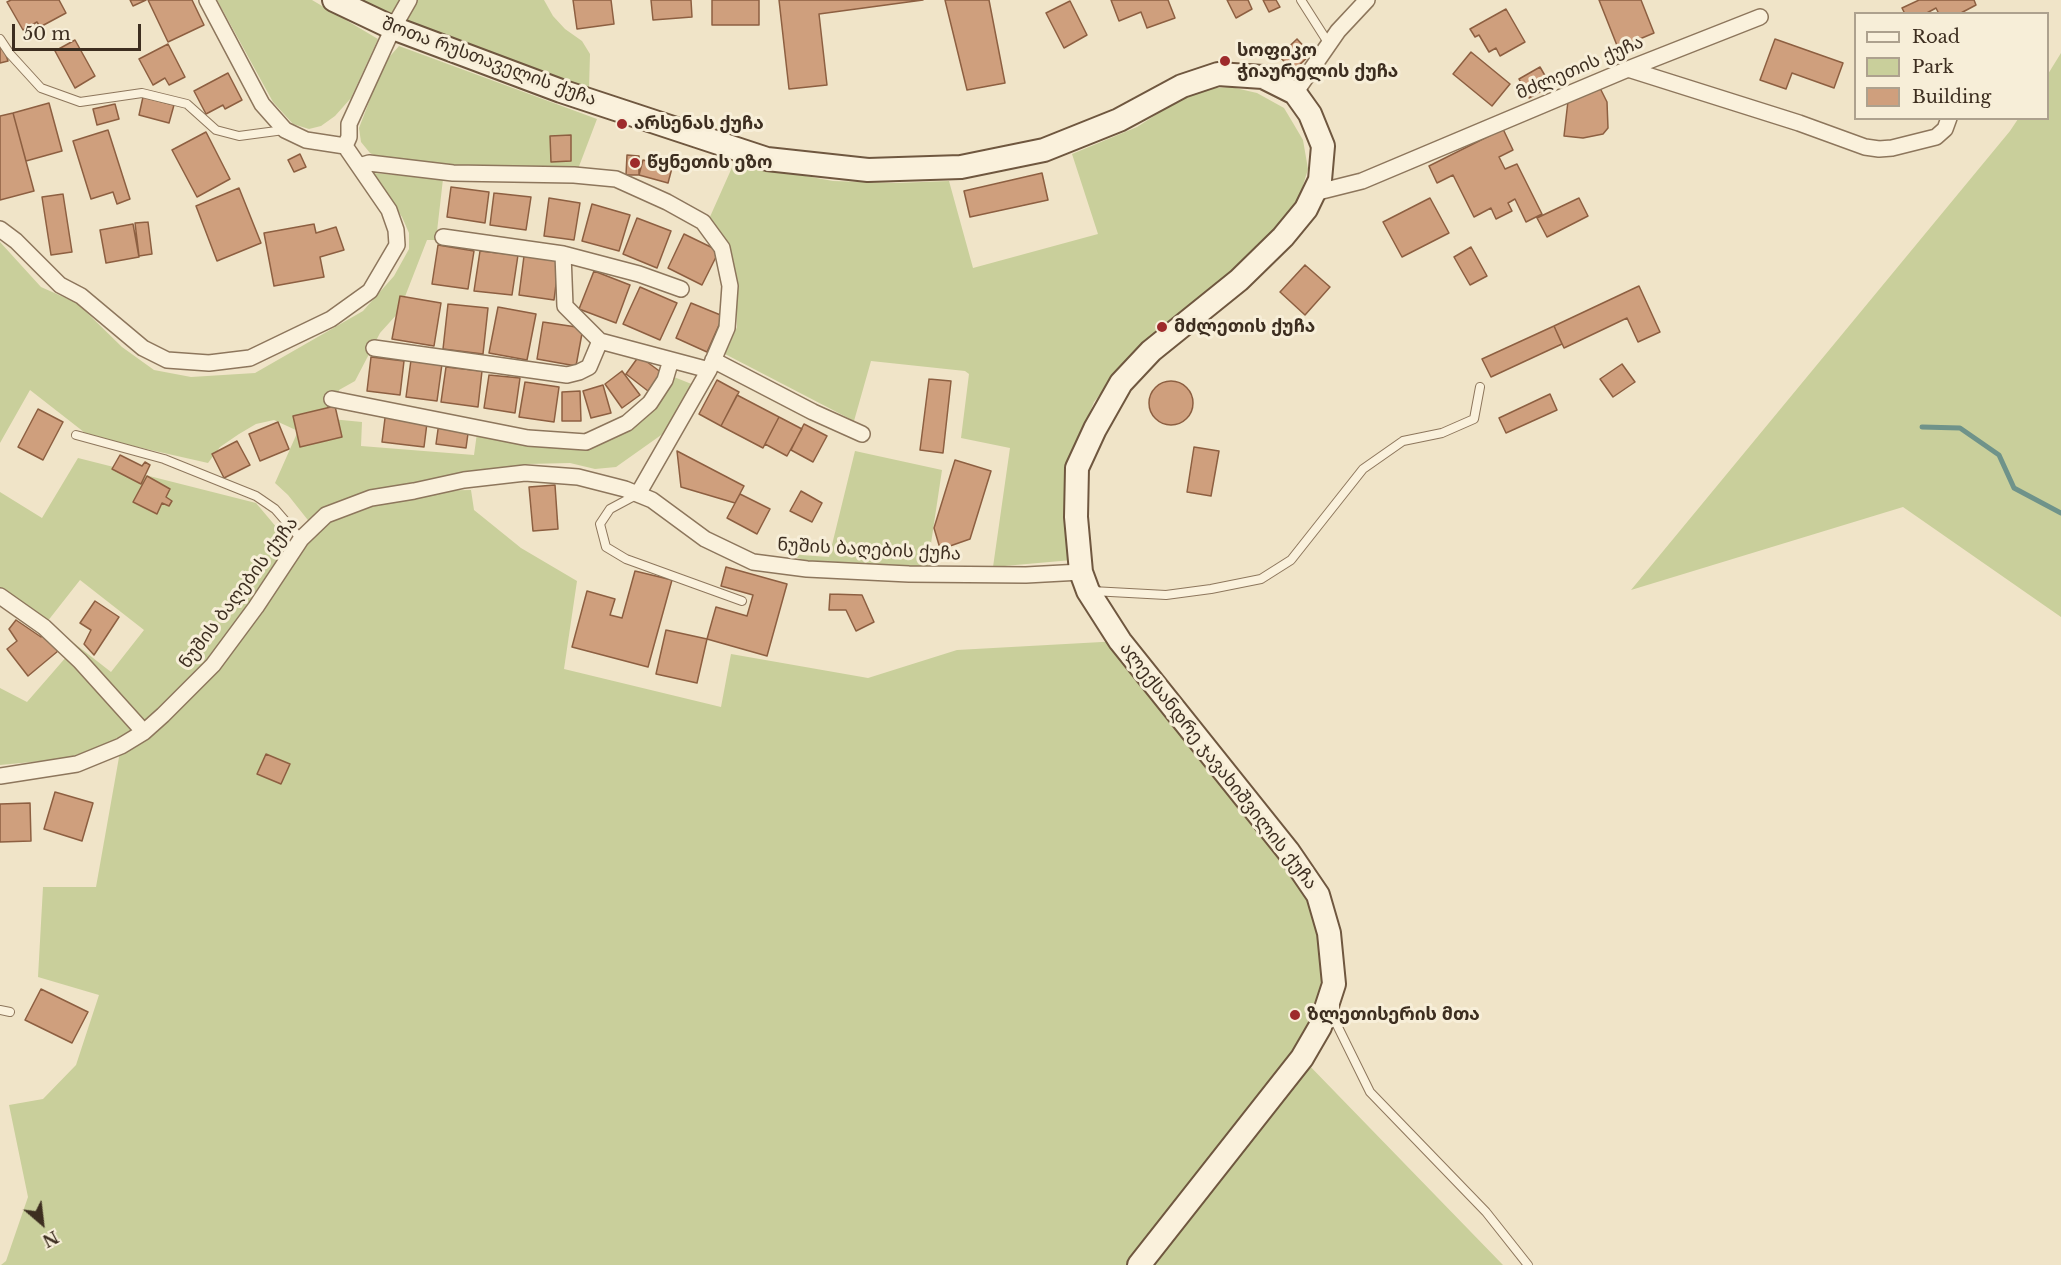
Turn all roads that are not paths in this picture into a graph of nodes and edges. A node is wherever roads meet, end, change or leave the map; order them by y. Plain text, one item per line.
1 (207, 0) edge
2 (334, 0) edge
3 (409, 0) edge
4 (1301, 0) edge
5 (1367, 0) edge
6 (1760, 17) dead end
7 (393, 28) junction
8 (0, 39) edge
9 (1329, 44) junction
10 (1628, 69) junction
11 (1295, 93) junction
12 (1948, 120) edge
13 (285, 130) junction
14 (345, 146) junction
15 (360, 166) junction
16 (1314, 193) junction
17 (0, 229) edge
18 (443, 237) dead end
19 (563, 254) junction
20 (681, 289) dead end
21 (600, 341) junction
22 (374, 348) dead end
23 (671, 360) junction
24 (711, 365) junction
25 (1480, 387) dead end
26 (332, 399) dead end
27 (862, 434) dead end
28 (76, 435) dead end
29 (638, 494) junction
30 (301, 539) junction
31 (1085, 581) junction
32 (0, 596) edge
33 (742, 602) dead end
34 (144, 732) junction
35 (0, 776) edge
36 (1334, 984) junction
37 (0, 1010) edge
38 (10, 1011) dead end
39 (1139, 1265) edge
40 (1528, 1265) edge

1 - 13 street
2 - 7 main road, შოთა რუსთაველის ქუჩა
3 - 7 street
4 - 9 lane
5 - 9 street
6 - 10 street, მძლეთის ქუჩა
7 - 11 main road, შოთა რუსთაველის ქუჩა
7 - 14 street
8 - 13 lane
9 - 11 street
10 - 12 street
10 - 16 street, მძლეთის ქუჩა
11 - 16 main road, შოთა რუსთაველის ქუჩა
13 - 14 street
14 - 15 street
15 - 17 street
15 - 24 street
16 - 31 main road, შოთა რუსთაველის ქუჩა
18 - 19 street
19 - 20 street
19 - 21 street
21 - 22 street
21 - 23 street
23 - 24 street
23 - 26 street
24 - 27 street
24 - 29 street
25 - 31 lane
28 - 30 lane
29 - 30 street, ნუშის ბაღების ქუჩა
29 - 31 street, ნუშის ბაღების ქუჩა
29 - 33 lane
30 - 34 street, ნუშის ბაღების ქუჩა
31 - 36 main road, ალექსანდრე ჯავახიშვილის ქუჩა
32 - 34 street
34 - 35 street, ნუშის ბაღების ქუჩა
36 - 39 main road, ალექსანდრე ჯავახიშვილის ქუჩა
36 - 40 lane
37 - 38 lane

